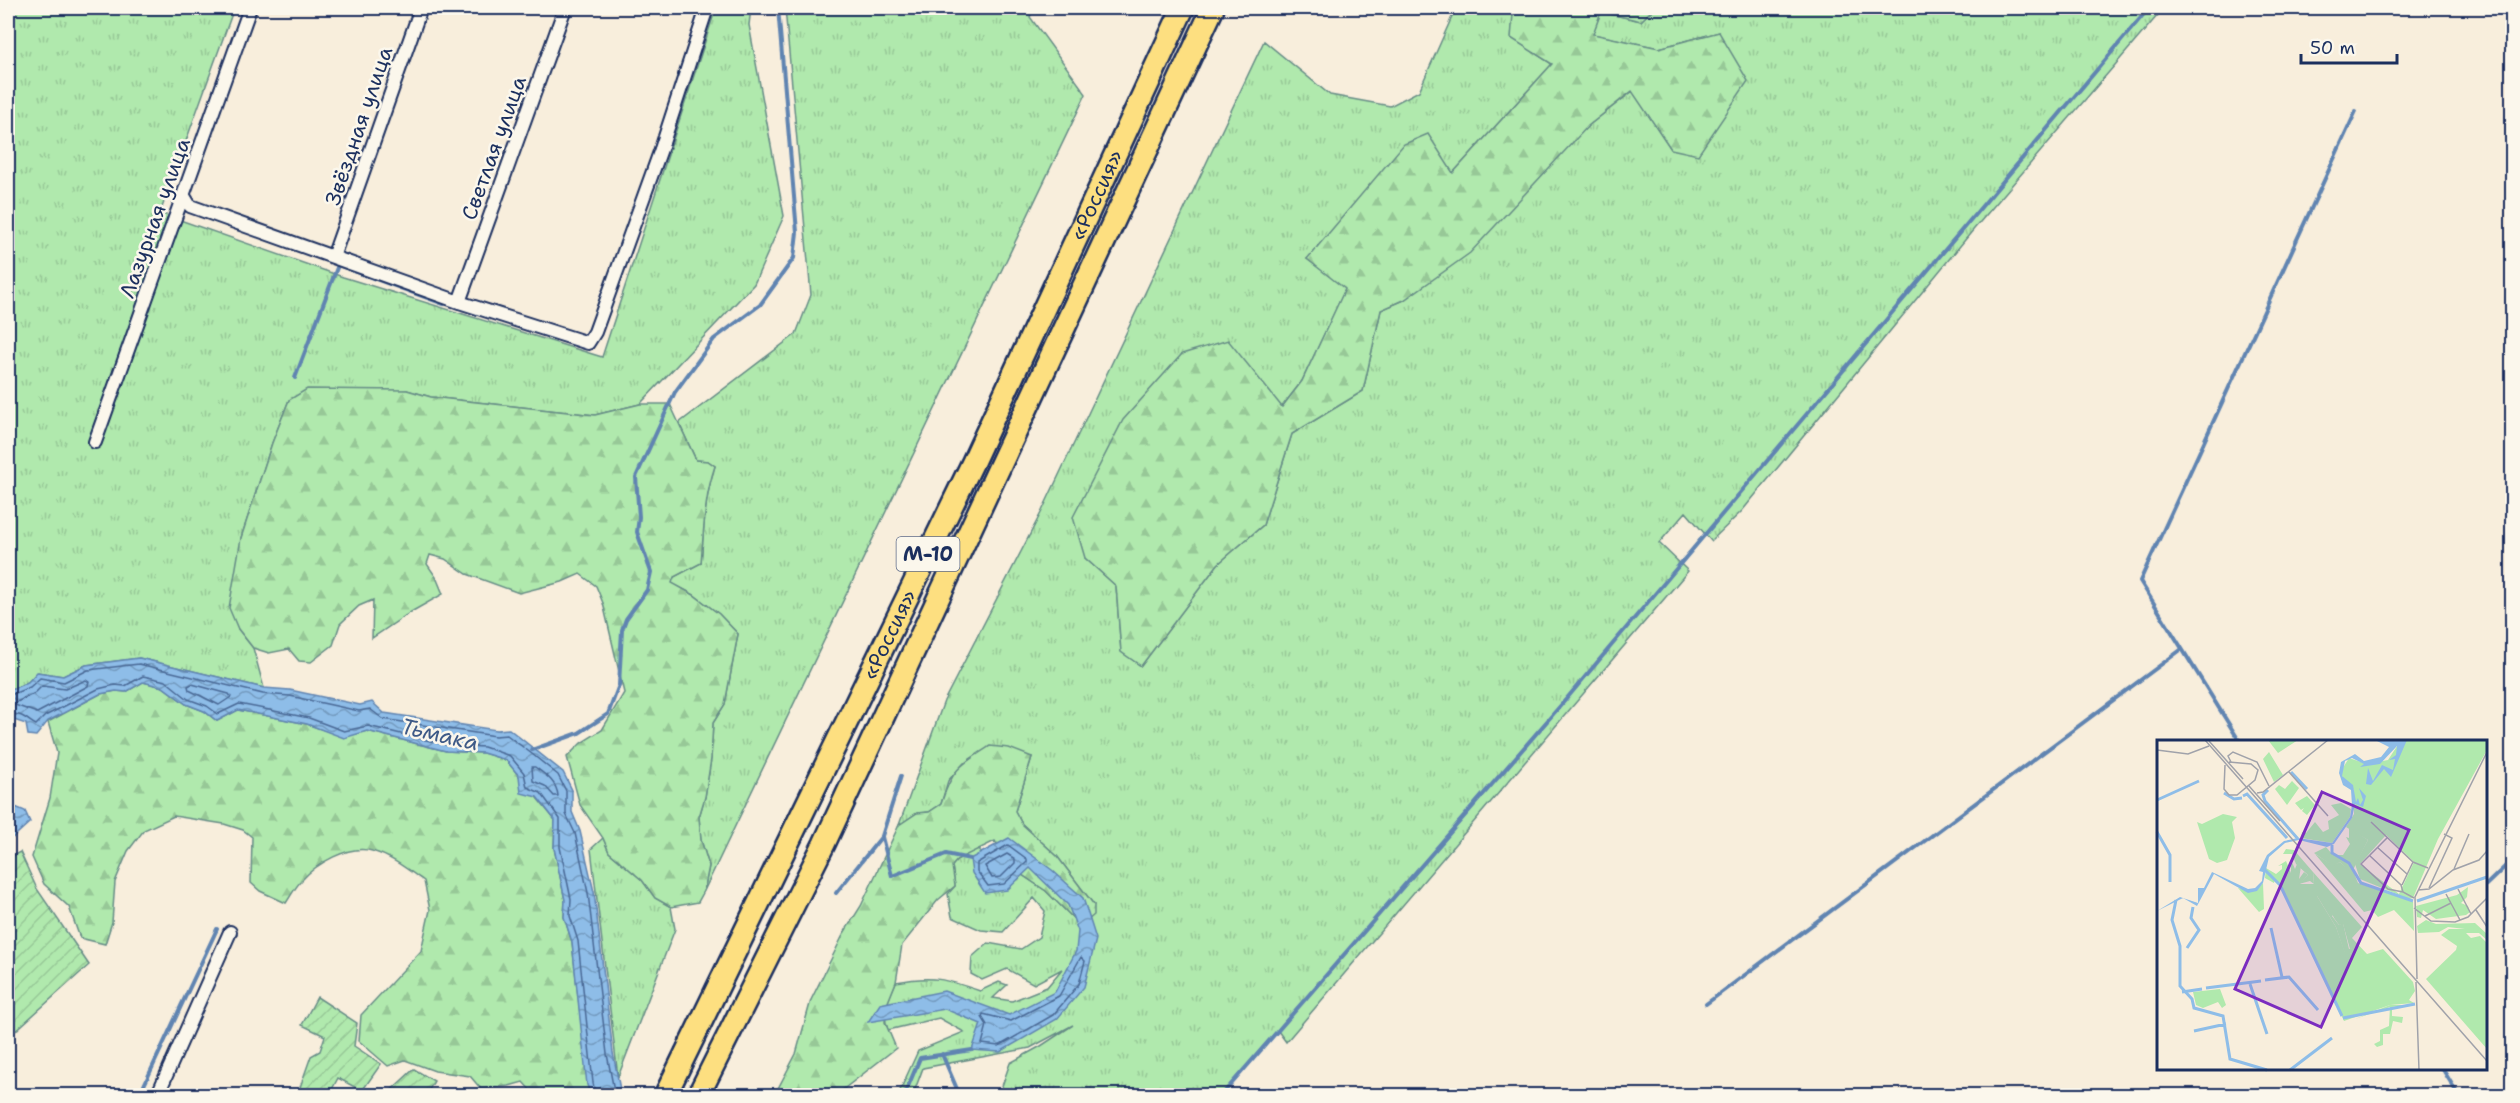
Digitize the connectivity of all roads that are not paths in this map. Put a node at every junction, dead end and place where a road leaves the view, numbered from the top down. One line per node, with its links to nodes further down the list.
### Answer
1 (250, 8): 7 (street, Лазурная улица)
2 (421, 8): 8 (street, Звёздная улица)
3 (565, 8): 9 (street, Светлая улица)
4 (707, 8): 9 (street)
5 (1183, 8): 13 (highway, «Россия» / М-10)
6 (1214, 8): 14 (highway, «Россия» / М-10)
7 (184, 196): 8 (street); 10 (street, Лазурная улица)
8 (333, 257): 9 (street)
9 (459, 302)
10 (95, 442)
11 (230, 932): 12 (street)
12 (157, 1095)
13 (665, 1095)
14 (698, 1095)

